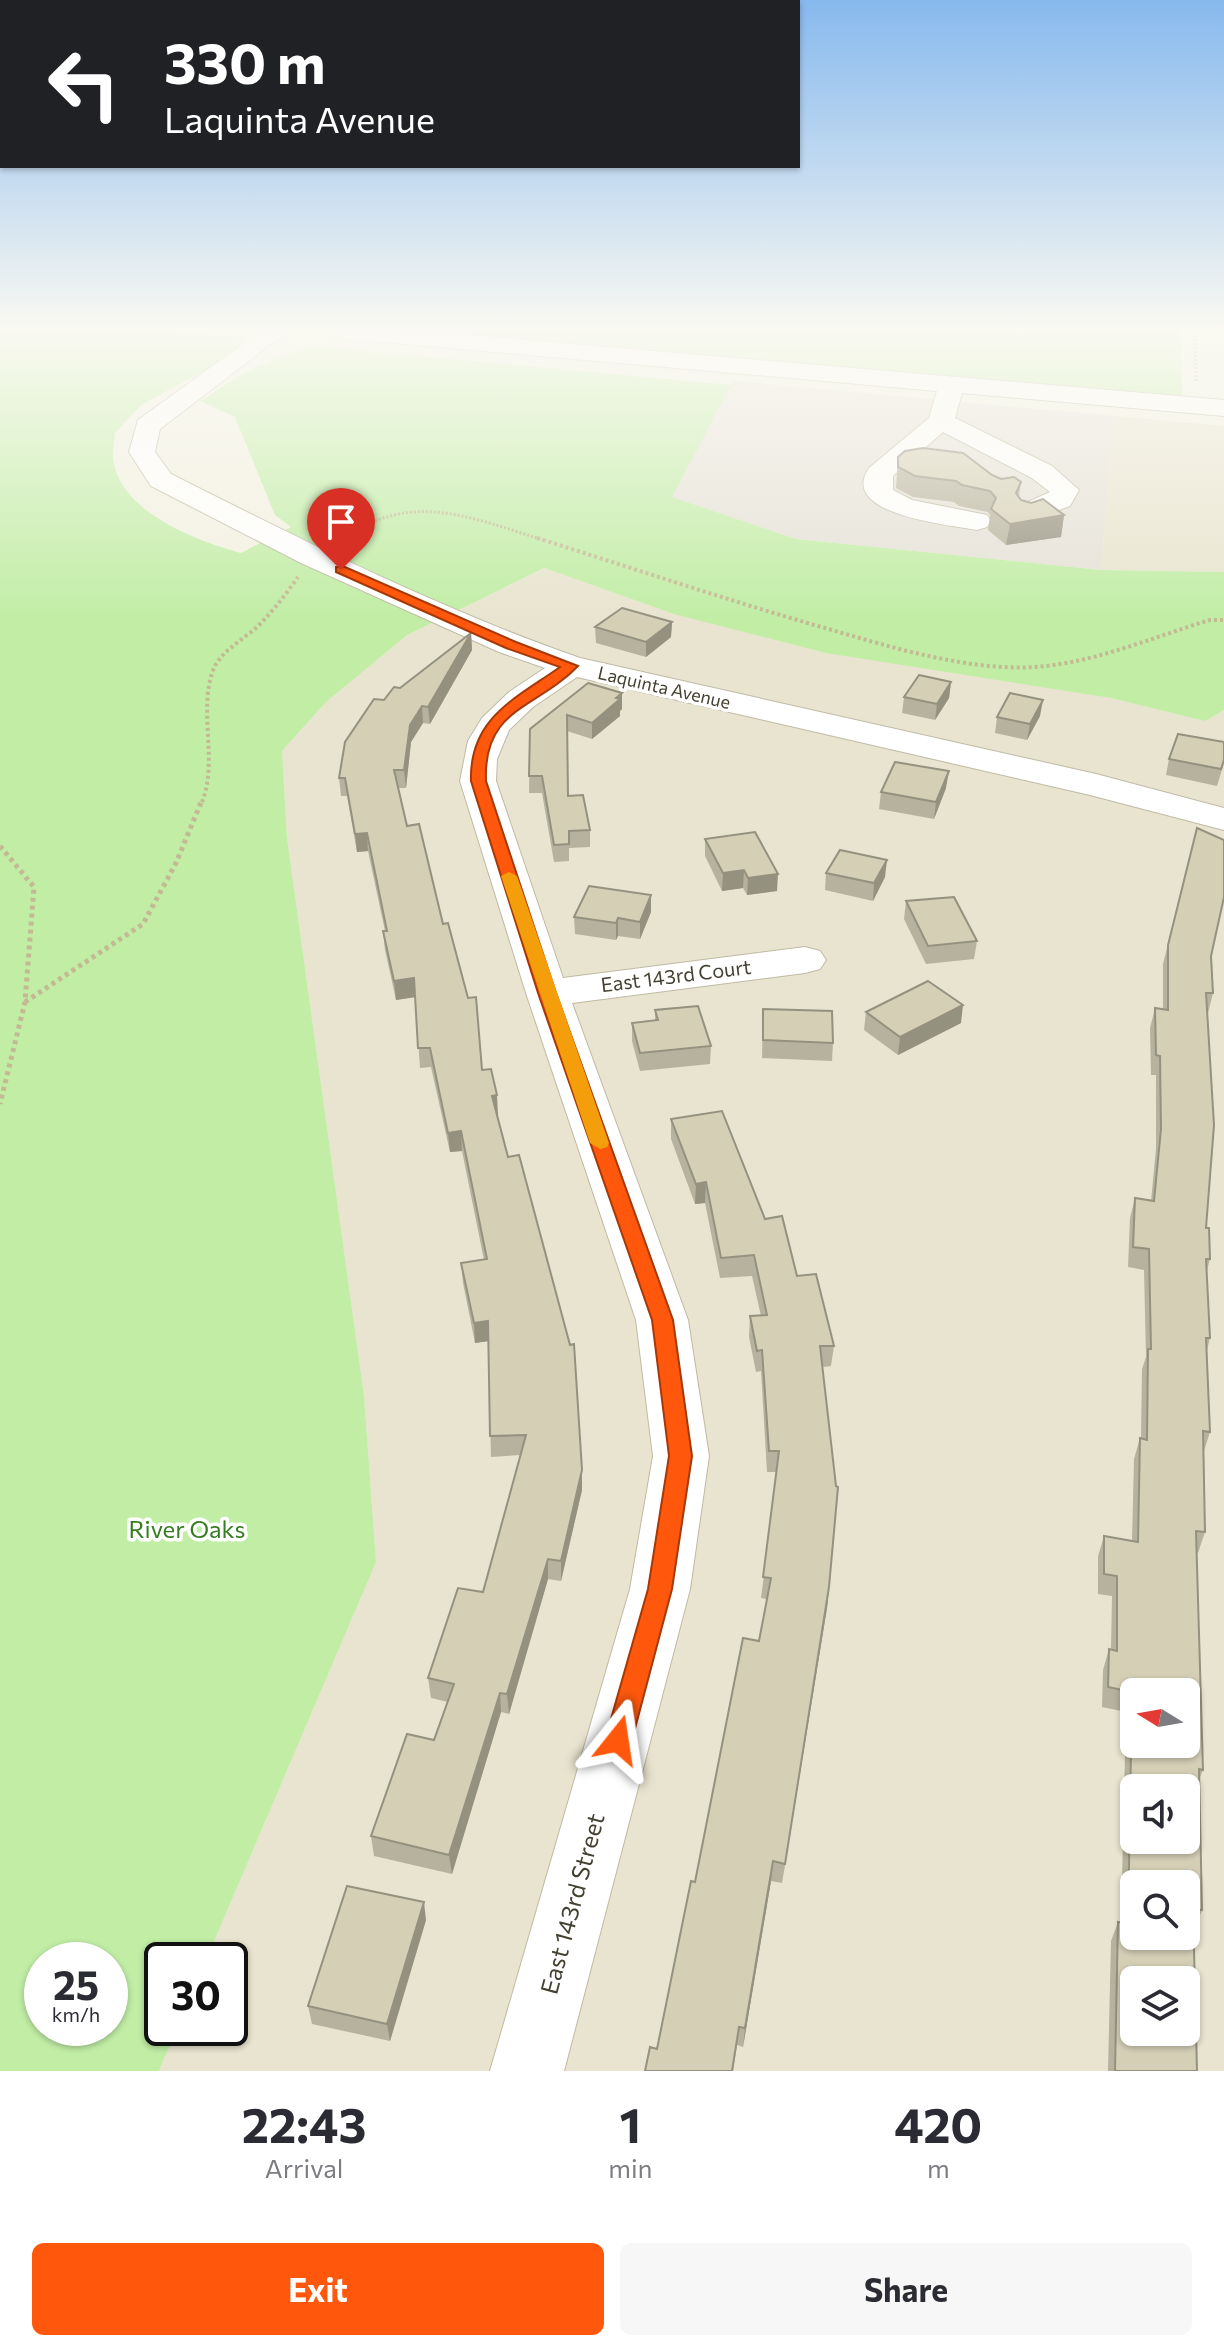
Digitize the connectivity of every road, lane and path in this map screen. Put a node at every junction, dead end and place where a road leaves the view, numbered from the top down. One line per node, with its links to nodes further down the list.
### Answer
1 (147, 428): 6 (street, Laquinta Avenue)
2 (933, 428): 5 (street)
3 (954, 428): 4 (street)
4 (1029, 512)
5 (977, 521)
6 (571, 666): 7 (street, Laquinta Avenue); 10 (street, East 143rd Street)
7 (1224, 819)
8 (0, 846): 11 (path)
9 (805, 960): 10 (street, East 143rd Court)
10 (547, 993): 12 (street, East 143rd Street)
11 (0, 1104)
12 (527, 2071)

